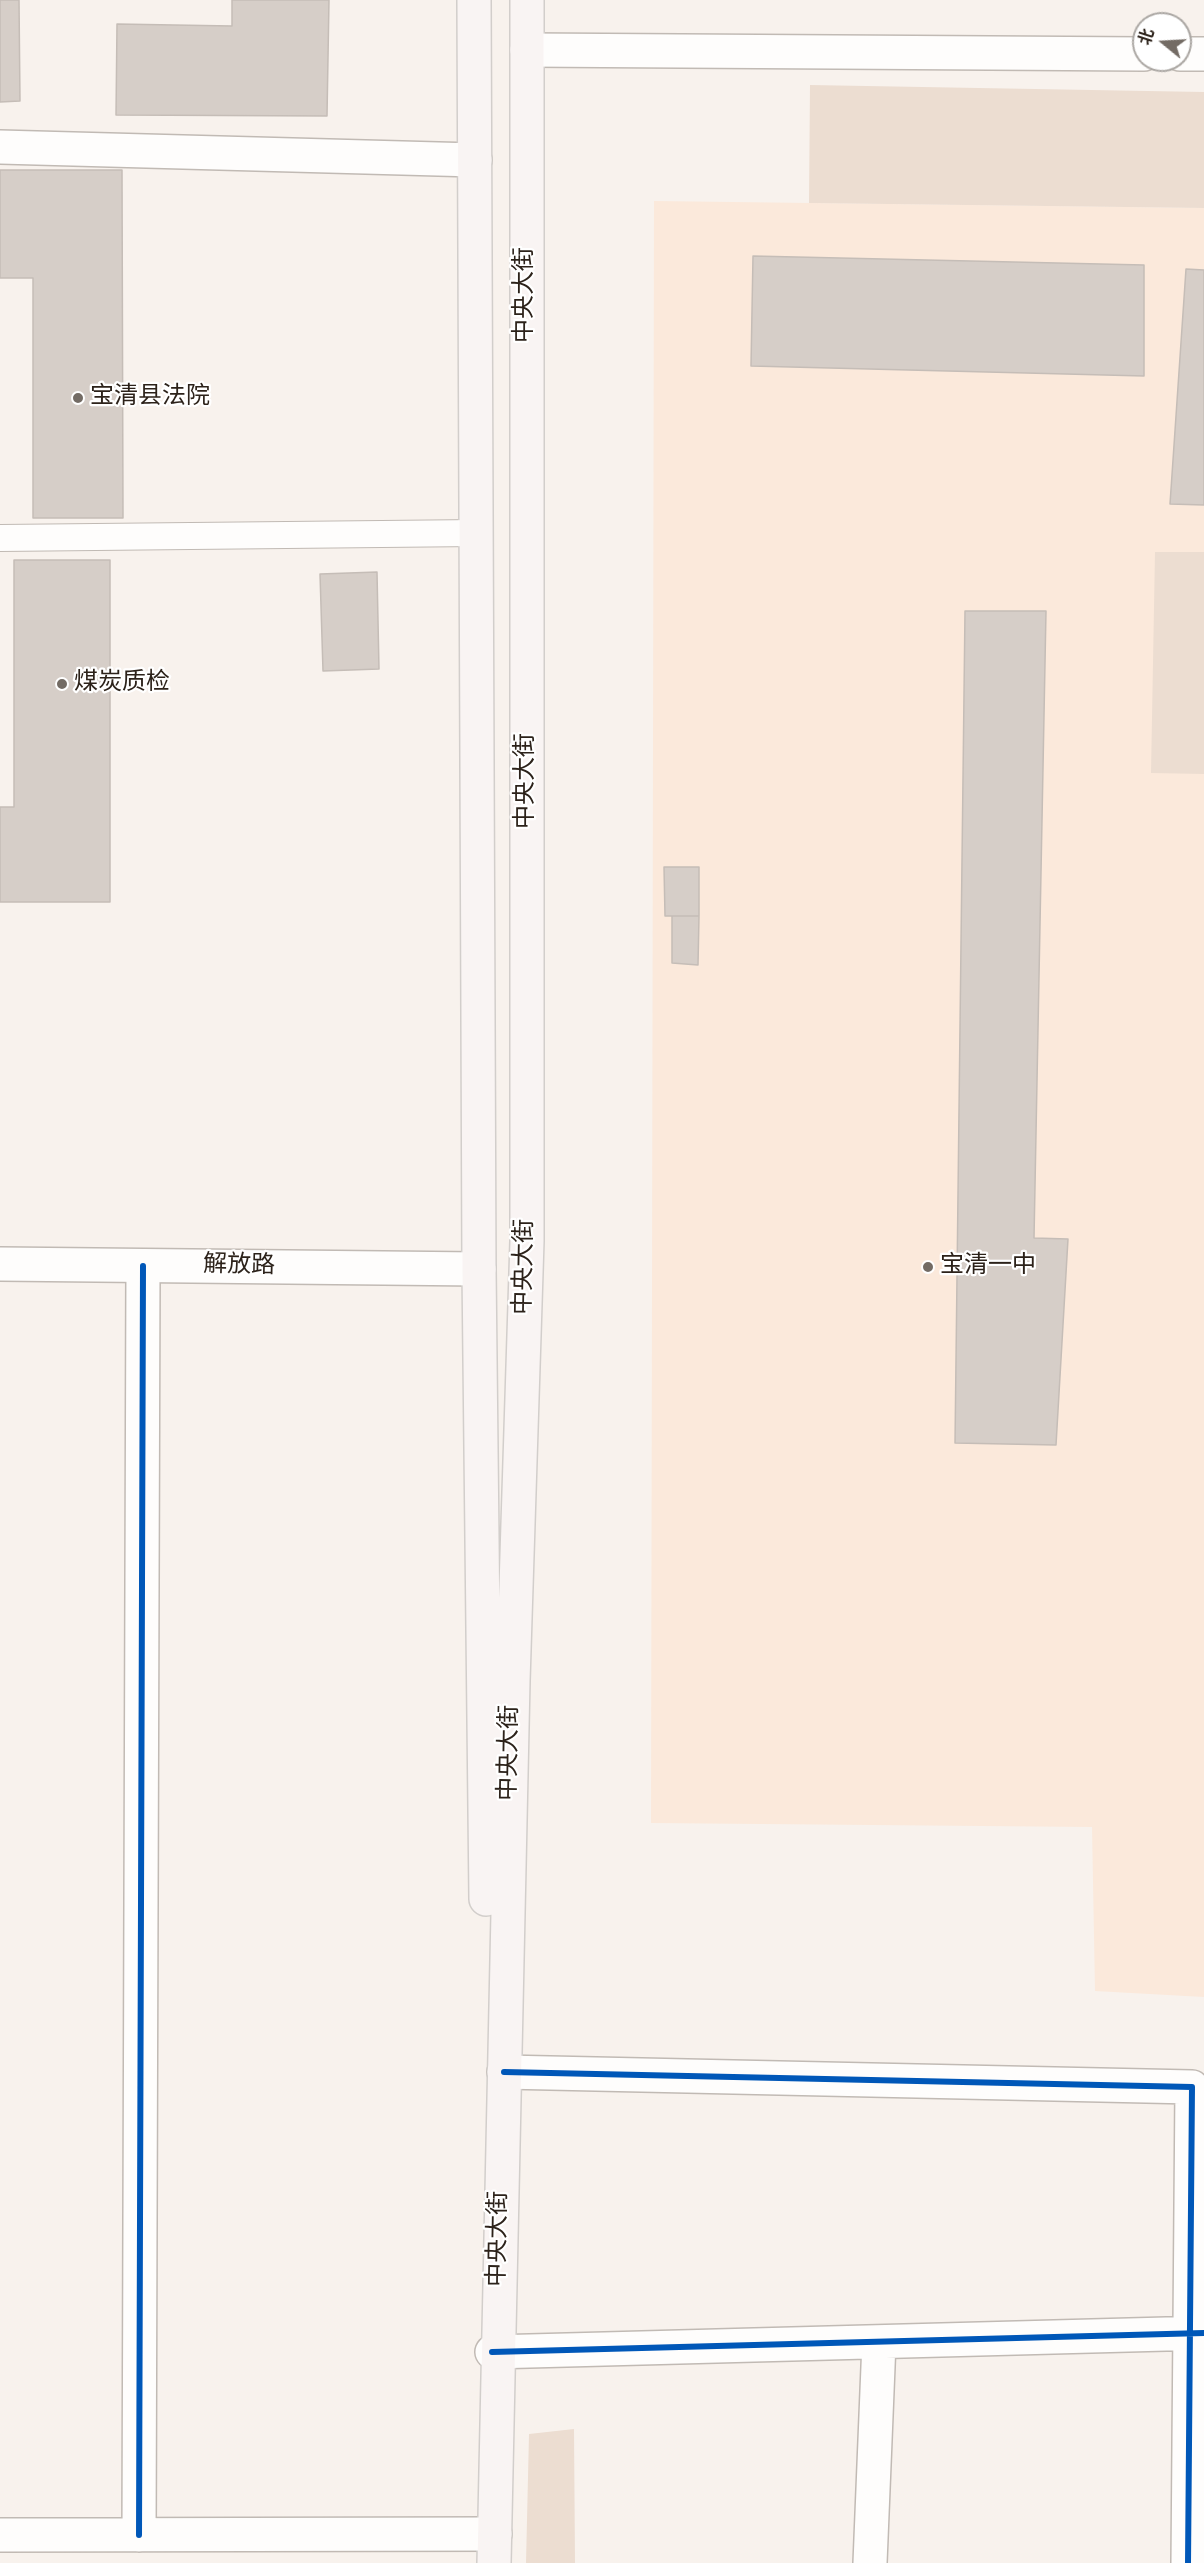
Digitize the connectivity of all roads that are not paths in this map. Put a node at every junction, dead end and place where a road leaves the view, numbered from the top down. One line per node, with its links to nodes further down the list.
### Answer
1 (474, 0): 6 (main road, 中央大街)
2 (527, 0): 3 (main road, 中央大街)
3 (527, 50): 4 (street); 12 (main road, 中央大街)
4 (1132, 54)
5 (0, 147): 6 (street)
6 (475, 160): 7 (main road, 中央大街)
7 (477, 533): 8 (lane); 11 (main road, 中央大街)
8 (0, 538)
9 (0, 1264): 10 (street, 解放路)
10 (143, 1266): 11 (street, 解放路); 17 (street)
11 (479, 1269): 15 (main road, 中央大街)
12 (504, 2072): 13 (street); 15 (main road, 中央大街)
13 (1197, 2333): 14 (street); 20 (street)
14 (879, 2342): 15 (street); 19 (street)
15 (495, 2352): 18 (main road, 中央大街)
16 (0, 2535): 17 (street)
17 (139, 2535): 18 (street)
18 (494, 2549)
19 (870, 2563)
20 (1188, 2563)

